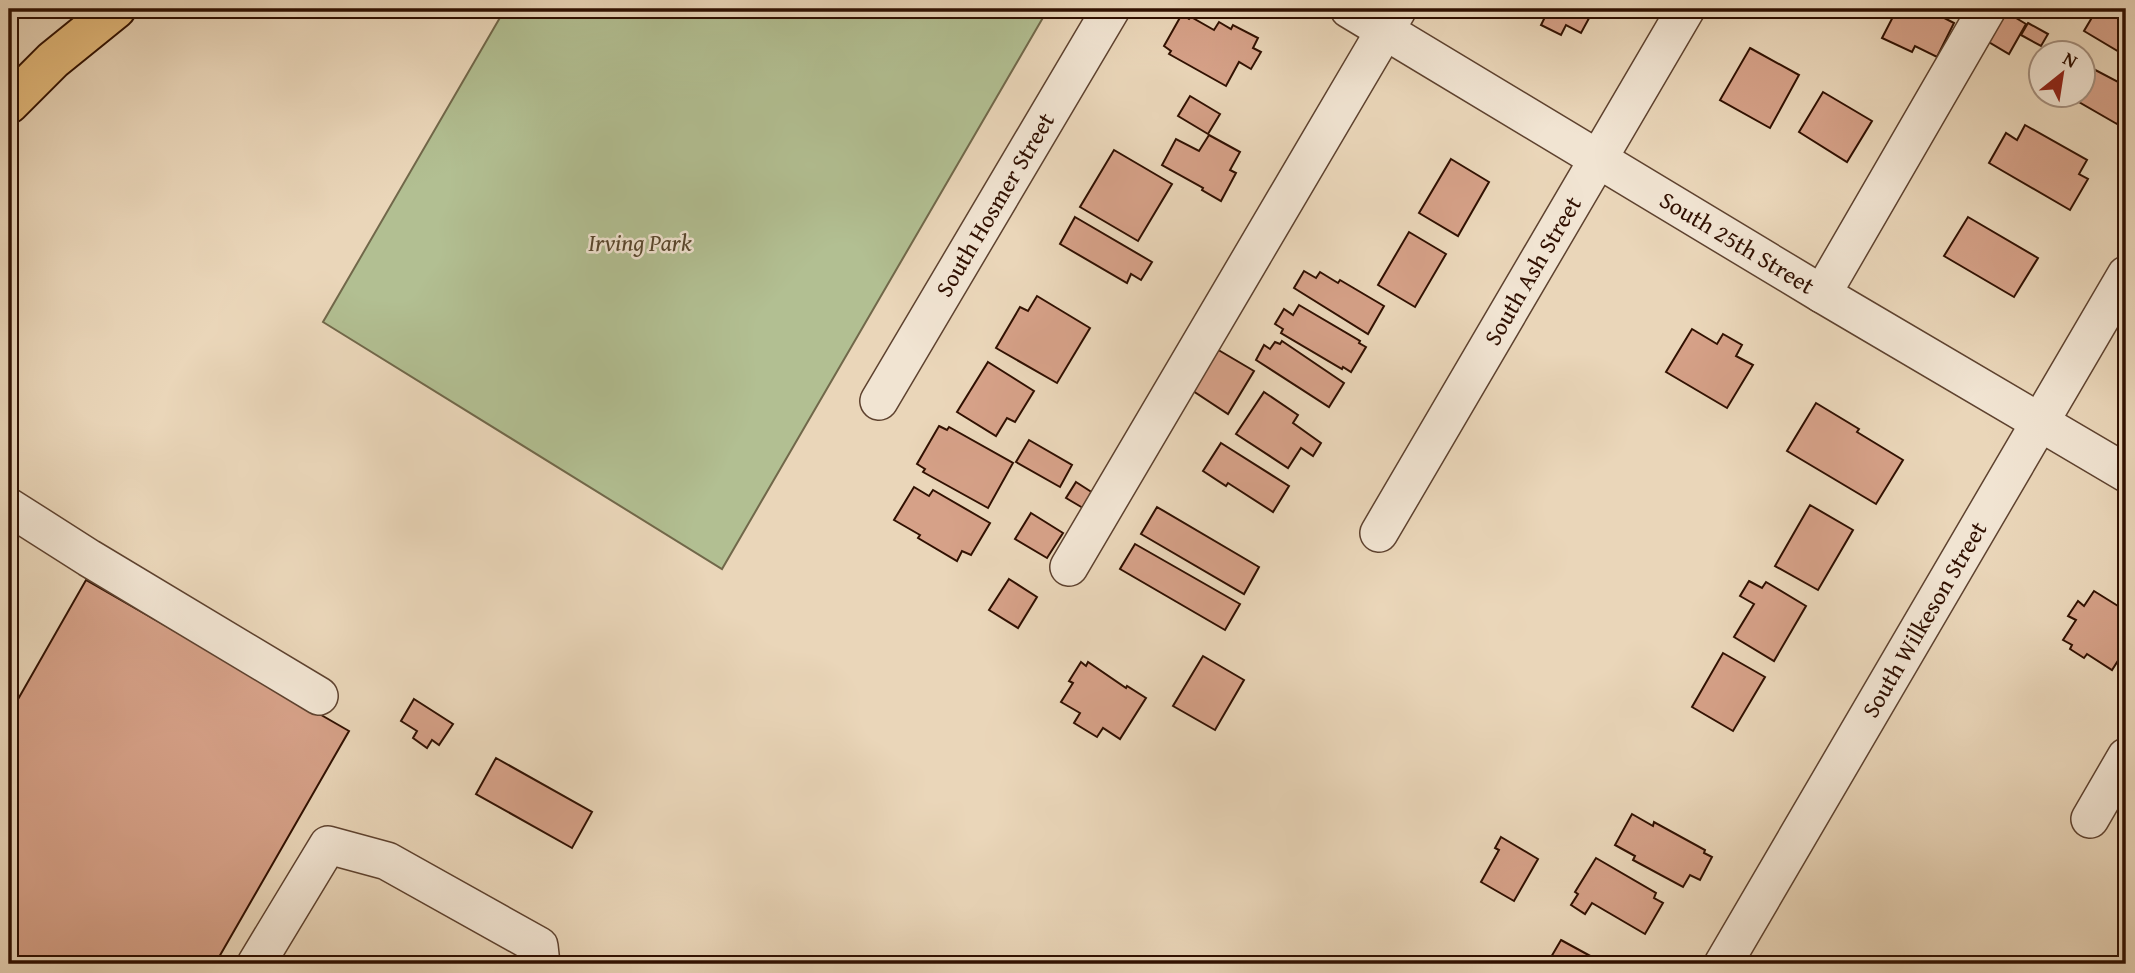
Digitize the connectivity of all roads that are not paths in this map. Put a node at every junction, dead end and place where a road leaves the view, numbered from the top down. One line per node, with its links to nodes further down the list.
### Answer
1 (116, 9): 7 (highway)
2 (1111, 9): 11 (street, South Hosmer Street)
3 (1349, 9): 6 (street, South 25th Street)
4 (1686, 9): 8 (street, South Ash Street)
5 (1987, 9): 10 (street)
6 (1391, 19): 8 (street, South 25th Street); 16 (street)
7 (9, 104)
8 (1598, 158): 10 (street, South 25th Street); 15 (street, South Ash Street)
9 (2126, 275): 12 (street, South Wilkeson Street)
10 (1822, 294): 12 (street, South 25th Street)
11 (879, 401)
12 (2041, 423): 13 (street, South 25th Street); 22 (street, South Wilkeson Street)
13 (2126, 473)
14 (9, 507): 17 (street)
15 (1379, 533)
16 (1069, 567)
17 (319, 696)
18 (2126, 757): 19 (street)
19 (2091, 820)
20 (270, 960): 21 (street)
21 (541, 964)
22 (1723, 964)

